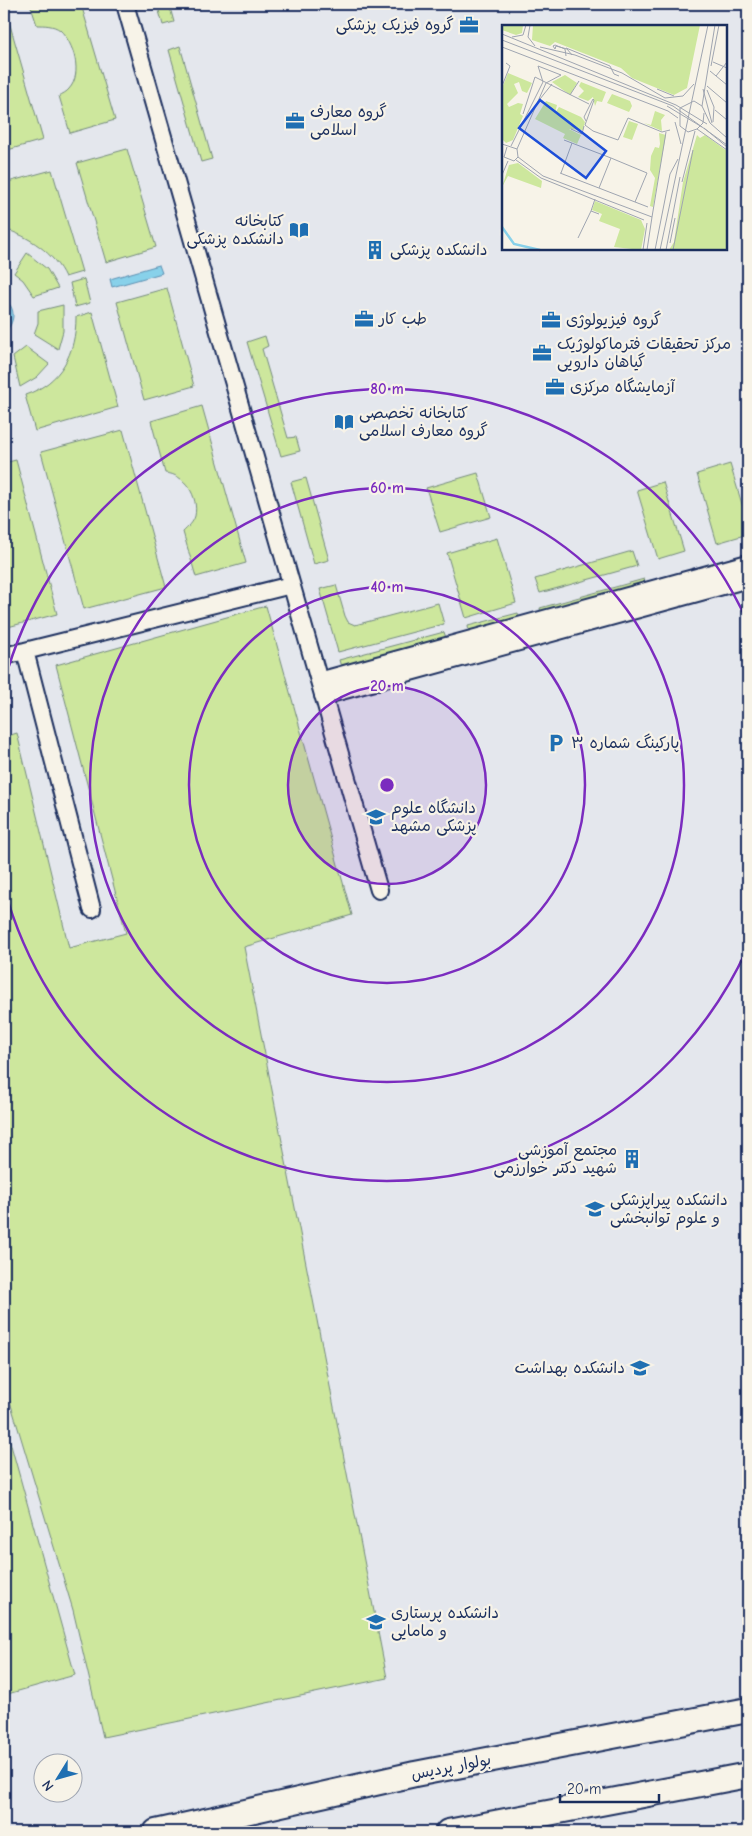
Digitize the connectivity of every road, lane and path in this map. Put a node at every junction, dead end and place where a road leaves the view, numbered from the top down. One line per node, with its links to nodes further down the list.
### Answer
1 (125, 4): 4 (lane)
2 (748, 563): 7 (lane)
3 (748, 579): 7 (lane)
4 (291, 585): 5 (lane); 7 (lane)
5 (25, 652): 6 (lane); 9 (lane)
6 (4, 656)
7 (321, 688): 8 (lane)
8 (379, 890)
9 (92, 909)
10 (748, 1710): 12 (street, بولوار پردیس)
11 (748, 1775): 13 (street)
12 (156, 1832)
13 (448, 1832)

